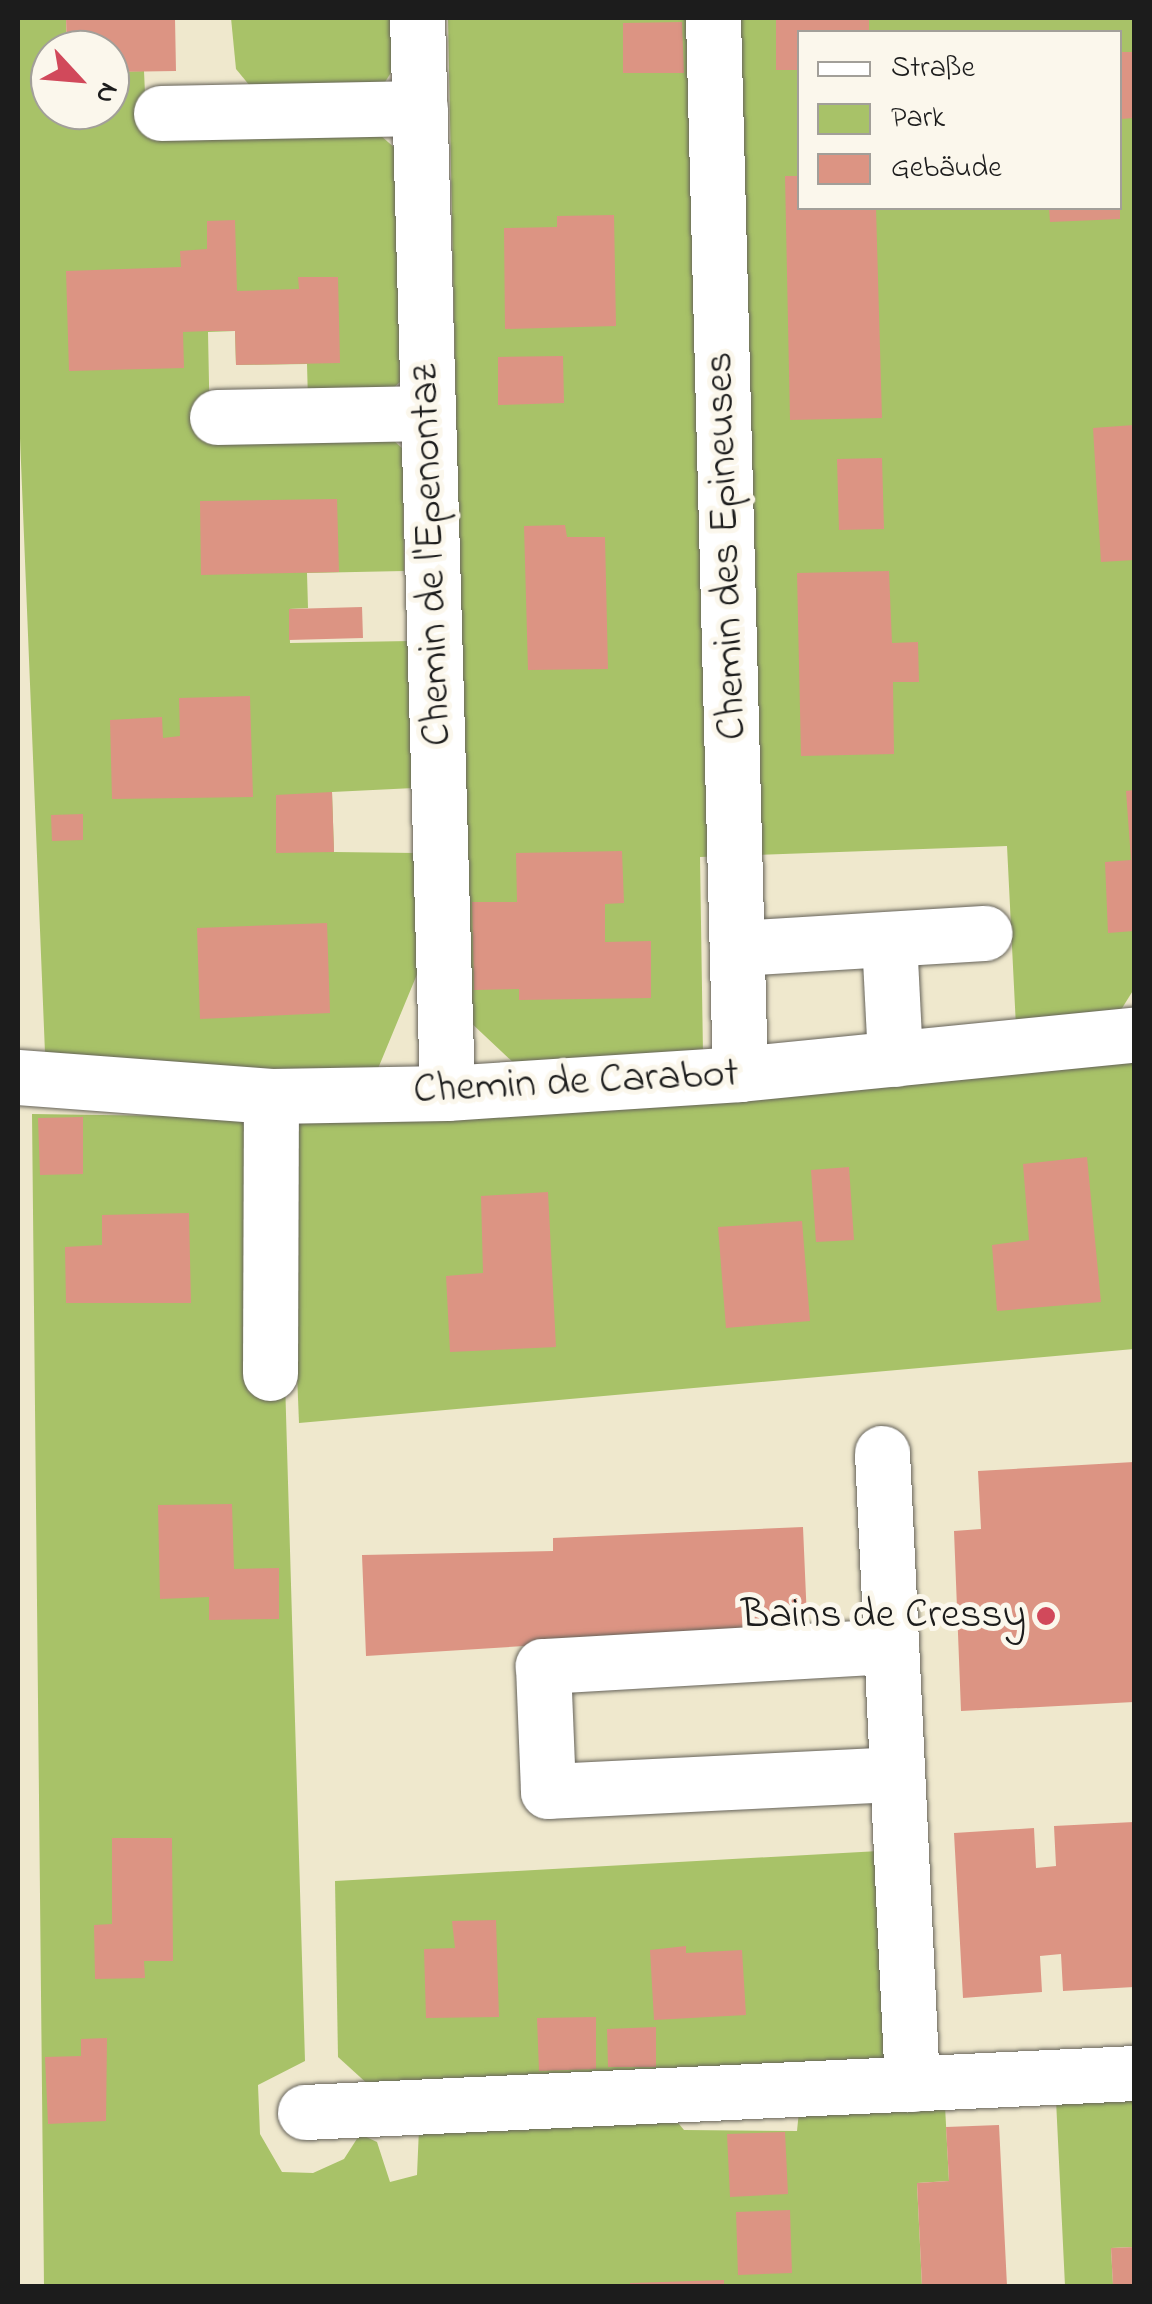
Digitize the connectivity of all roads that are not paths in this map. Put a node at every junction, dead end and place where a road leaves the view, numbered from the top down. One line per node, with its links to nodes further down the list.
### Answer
1 (417, 18): 3 (street, Chemin de l'Epenontaz)
2 (713, 18): 9 (street, Chemin des Epineuses)
3 (420, 108): 4 (street); 5 (street, Chemin de l'Epenontaz)
4 (161, 114)
5 (428, 413): 6 (street); 14 (street, Chemin de l'Epenontaz)
6 (217, 417)
7 (985, 934): 8 (street)
8 (889, 939): 9 (street); 11 (street)
9 (737, 948): 12 (street, Chemin des Epineuses)
10 (1134, 1035): 11 (street, Chemin de Carabot)
11 (894, 1059): 12 (street, Chemin de Carabot)
12 (740, 1074): 14 (street, Chemin de Carabot)
13 (18, 1077): 15 (street, Chemin de Carabot)
14 (447, 1093): 15 (street, Chemin de Carabot)
15 (271, 1096): 16 (street)
16 (270, 1373)
17 (882, 1453): 18 (street)
18 (892, 1646): 19 (street); 19 (street)
19 (897, 1774): 21 (street)
20 (1134, 2073): 21 (street)
21 (912, 2084): 22 (street)
22 (305, 2112)

